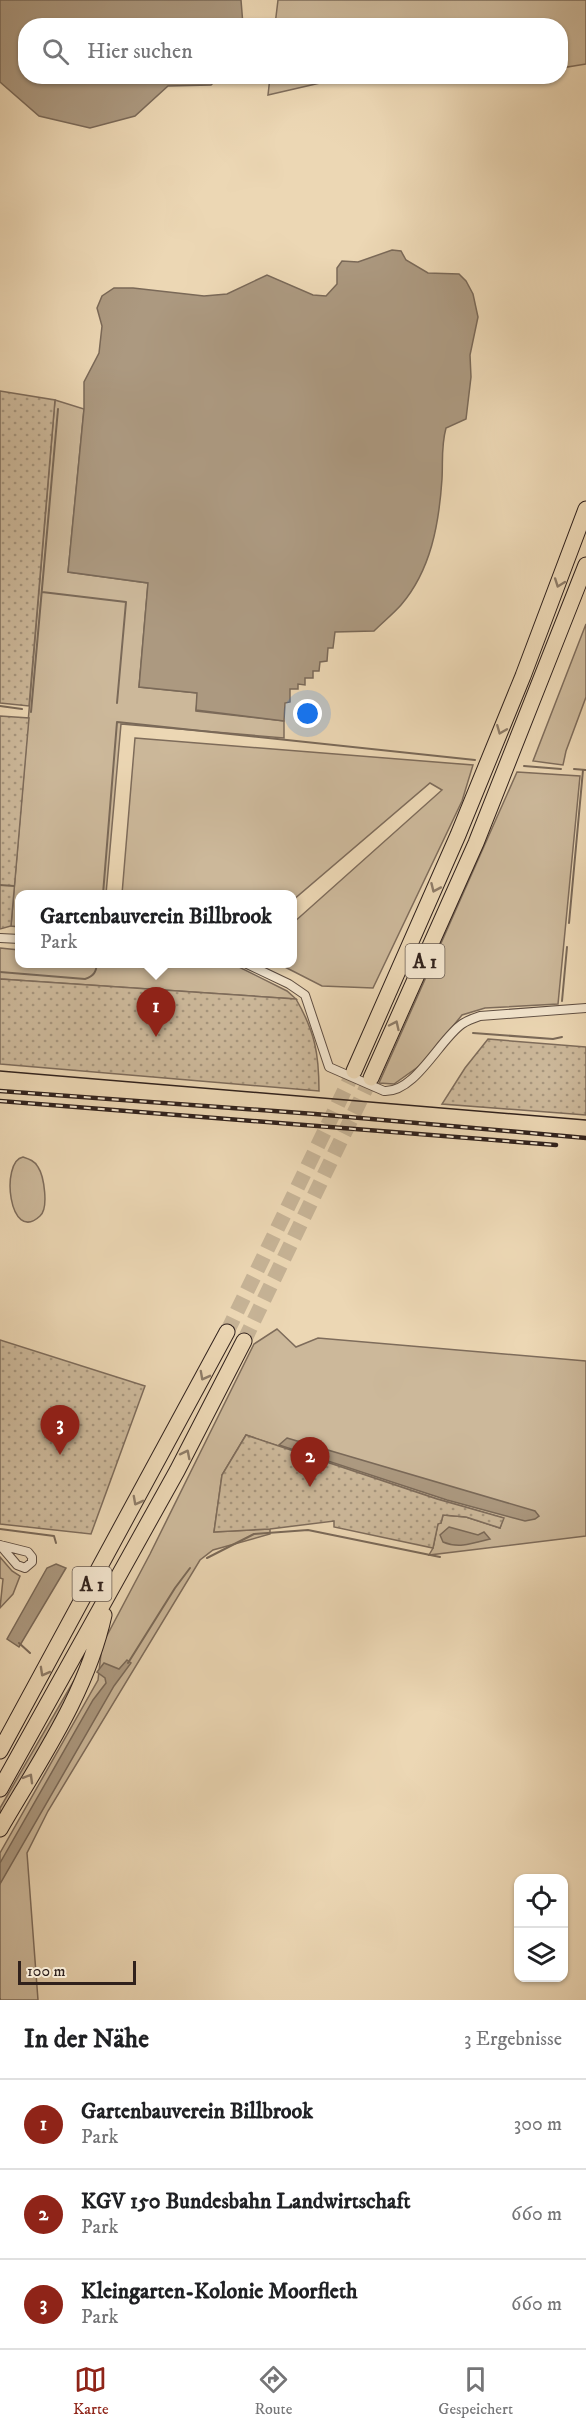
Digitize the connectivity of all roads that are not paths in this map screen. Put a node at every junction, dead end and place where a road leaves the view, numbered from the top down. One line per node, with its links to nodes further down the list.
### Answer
1 (586, 509): 7 (highway, A 1, one-way to 7)
2 (586, 565): 8 (highway, A 1, one-way to 2)
3 (0, 938): 4 (street)
4 (15, 939)
5 (257, 968): 6 (street)
6 (586, 1008)
7 (354, 1071)
8 (371, 1078)
9 (227, 1332): 12 (highway, A 1, one-way to 12)
10 (244, 1341): 11 (highway, A 1, one-way to 10)
11 (108, 1597): 15 (highway, A 1); 16 (highway, one-way to 11)
12 (19, 1718): 13 (highway); 14 (highway, A 1)
13 (0, 1738)
14 (0, 1751)
15 (0, 1789)
16 (0, 1829)

